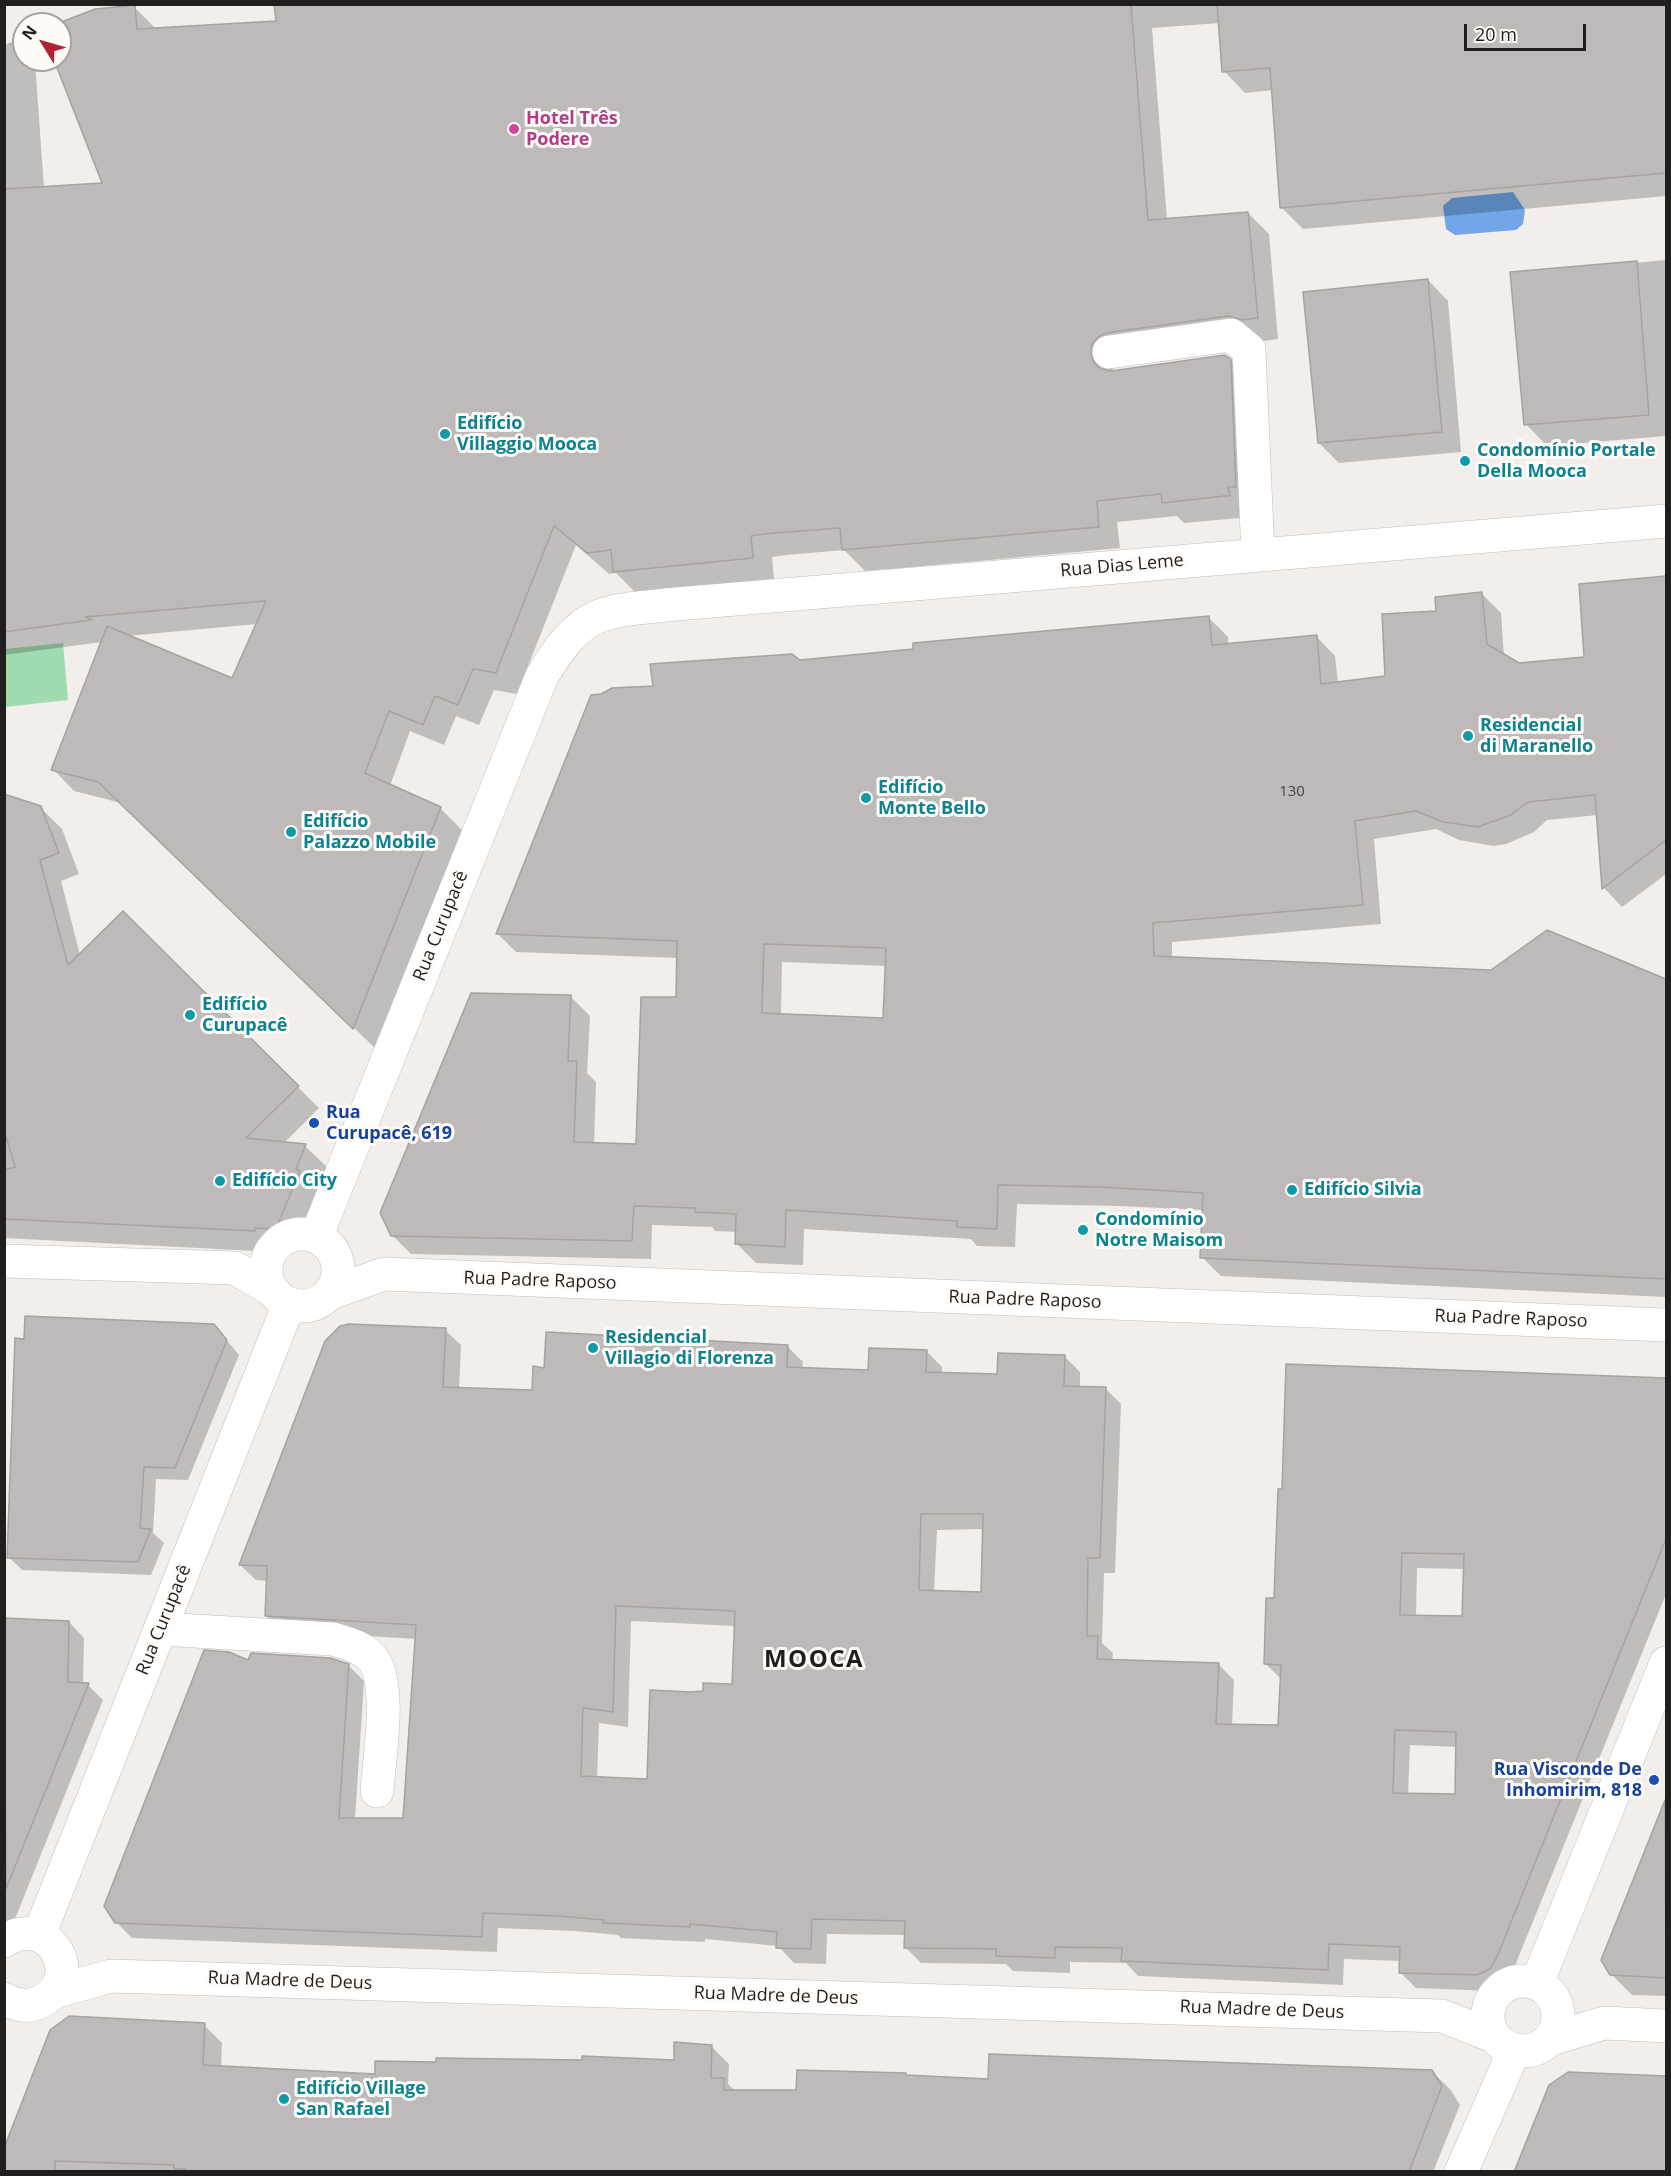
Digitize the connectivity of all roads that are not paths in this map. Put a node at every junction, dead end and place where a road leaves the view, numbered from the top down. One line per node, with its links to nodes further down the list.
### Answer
1 (1109, 352): 3 (street)
2 (1666, 520): 3 (street, Rua Dias Leme)
3 (1258, 555): 4 (street, Rua Dias Leme)
4 (581, 624): 5 (street, Rua Curupacê)
5 (325, 1244): 6 (street); 9 (street, Rua Padre Raposo); 10 (street)
6 (275, 1247): 8 (street); 11 (street)
7 (4, 1261): 8 (street)
8 (235, 1268): 11 (street)
9 (384, 1275): 10 (street, Rua Padre Raposo); 12 (street, Rua Padre Raposo)
10 (331, 1293): 11 (street)
11 (280, 1297): 13 (street, Rua Curupacê)
12 (1666, 1325)
13 (160, 1629): 15 (street); 17 (street, Rua Curupacê)
14 (1666, 1663): 19 (street)
15 (377, 1791)
16 (4, 1941): 17 (street)
17 (48, 1943): 18 (street, Rua Madre de Deus); 20 (street)
18 (111, 1976): 20 (street, Rua Madre de Deus); 23 (street, Rua Madre de Deus)
19 (1545, 1990): 21 (street); 24 (street); 26 (street)
20 (54, 1992): 22 (street, Rua Madre de Deus)
21 (1495, 1994): 23 (street, Rua Madre de Deus); 27 (street)
22 (7, 2008)
23 (1442, 2016): 27 (street, Rua Madre de Deus)
24 (1604, 2024): 25 (street); 26 (street)
25 (1666, 2026)
26 (1551, 2039): 27 (street)
27 (1503, 2044): 28 (street)
28 (1461, 2172)

